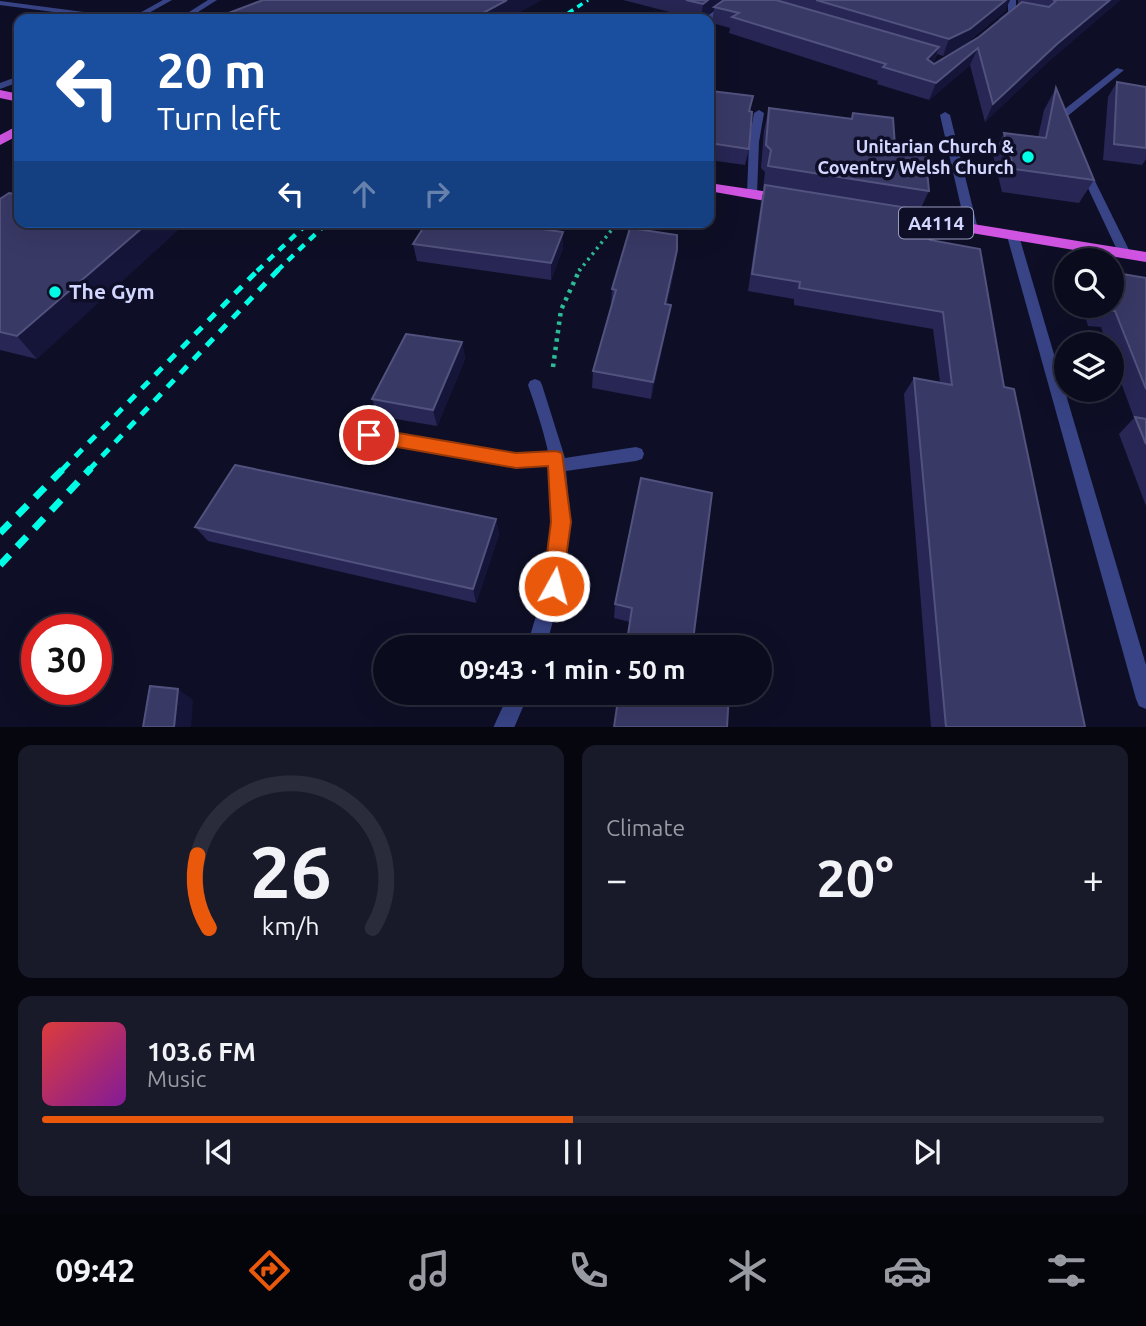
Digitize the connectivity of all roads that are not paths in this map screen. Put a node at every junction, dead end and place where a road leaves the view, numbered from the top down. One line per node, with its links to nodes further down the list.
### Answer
1 (168, 0): 9 (street)
2 (211, 0): 10 (street)
3 (1012, 0): 7 (street)
4 (733, 1): 6 (street); 11 (street)
5 (0, 3): 8 (street)
6 (744, 4)
7 (1012, 13): 12 (street); 13 (street)
8 (84, 14)
9 (142, 14)
10 (190, 14)
11 (714, 14)
12 (1022, 14)
13 (994, 27)
14 (1120, 69): 17 (street)
15 (758, 113): 20 (street)
16 (945, 115): 23 (street)
17 (1065, 130)
18 (1077, 155): 25 (street)
19 (714, 188): 20 (highway)
20 (752, 194): 21 (highway)
21 (805, 202)
22 (884, 215): 23 (highway, A4114)
23 (972, 229): 24 (highway, A4114)
24 (1013, 236): 25 (highway, A4114); 32 (street)
25 (1125, 254): 26 (highway, A4114)
26 (1146, 257)
27 (535, 385): 30 (street)
28 (369, 435): 30 (street)
29 (636, 454): 30 (street)
30 (557, 462): 31 (street)
31 (539, 635)
32 (1146, 699)
33 (513, 705): 34 (street)
34 (503, 727)

